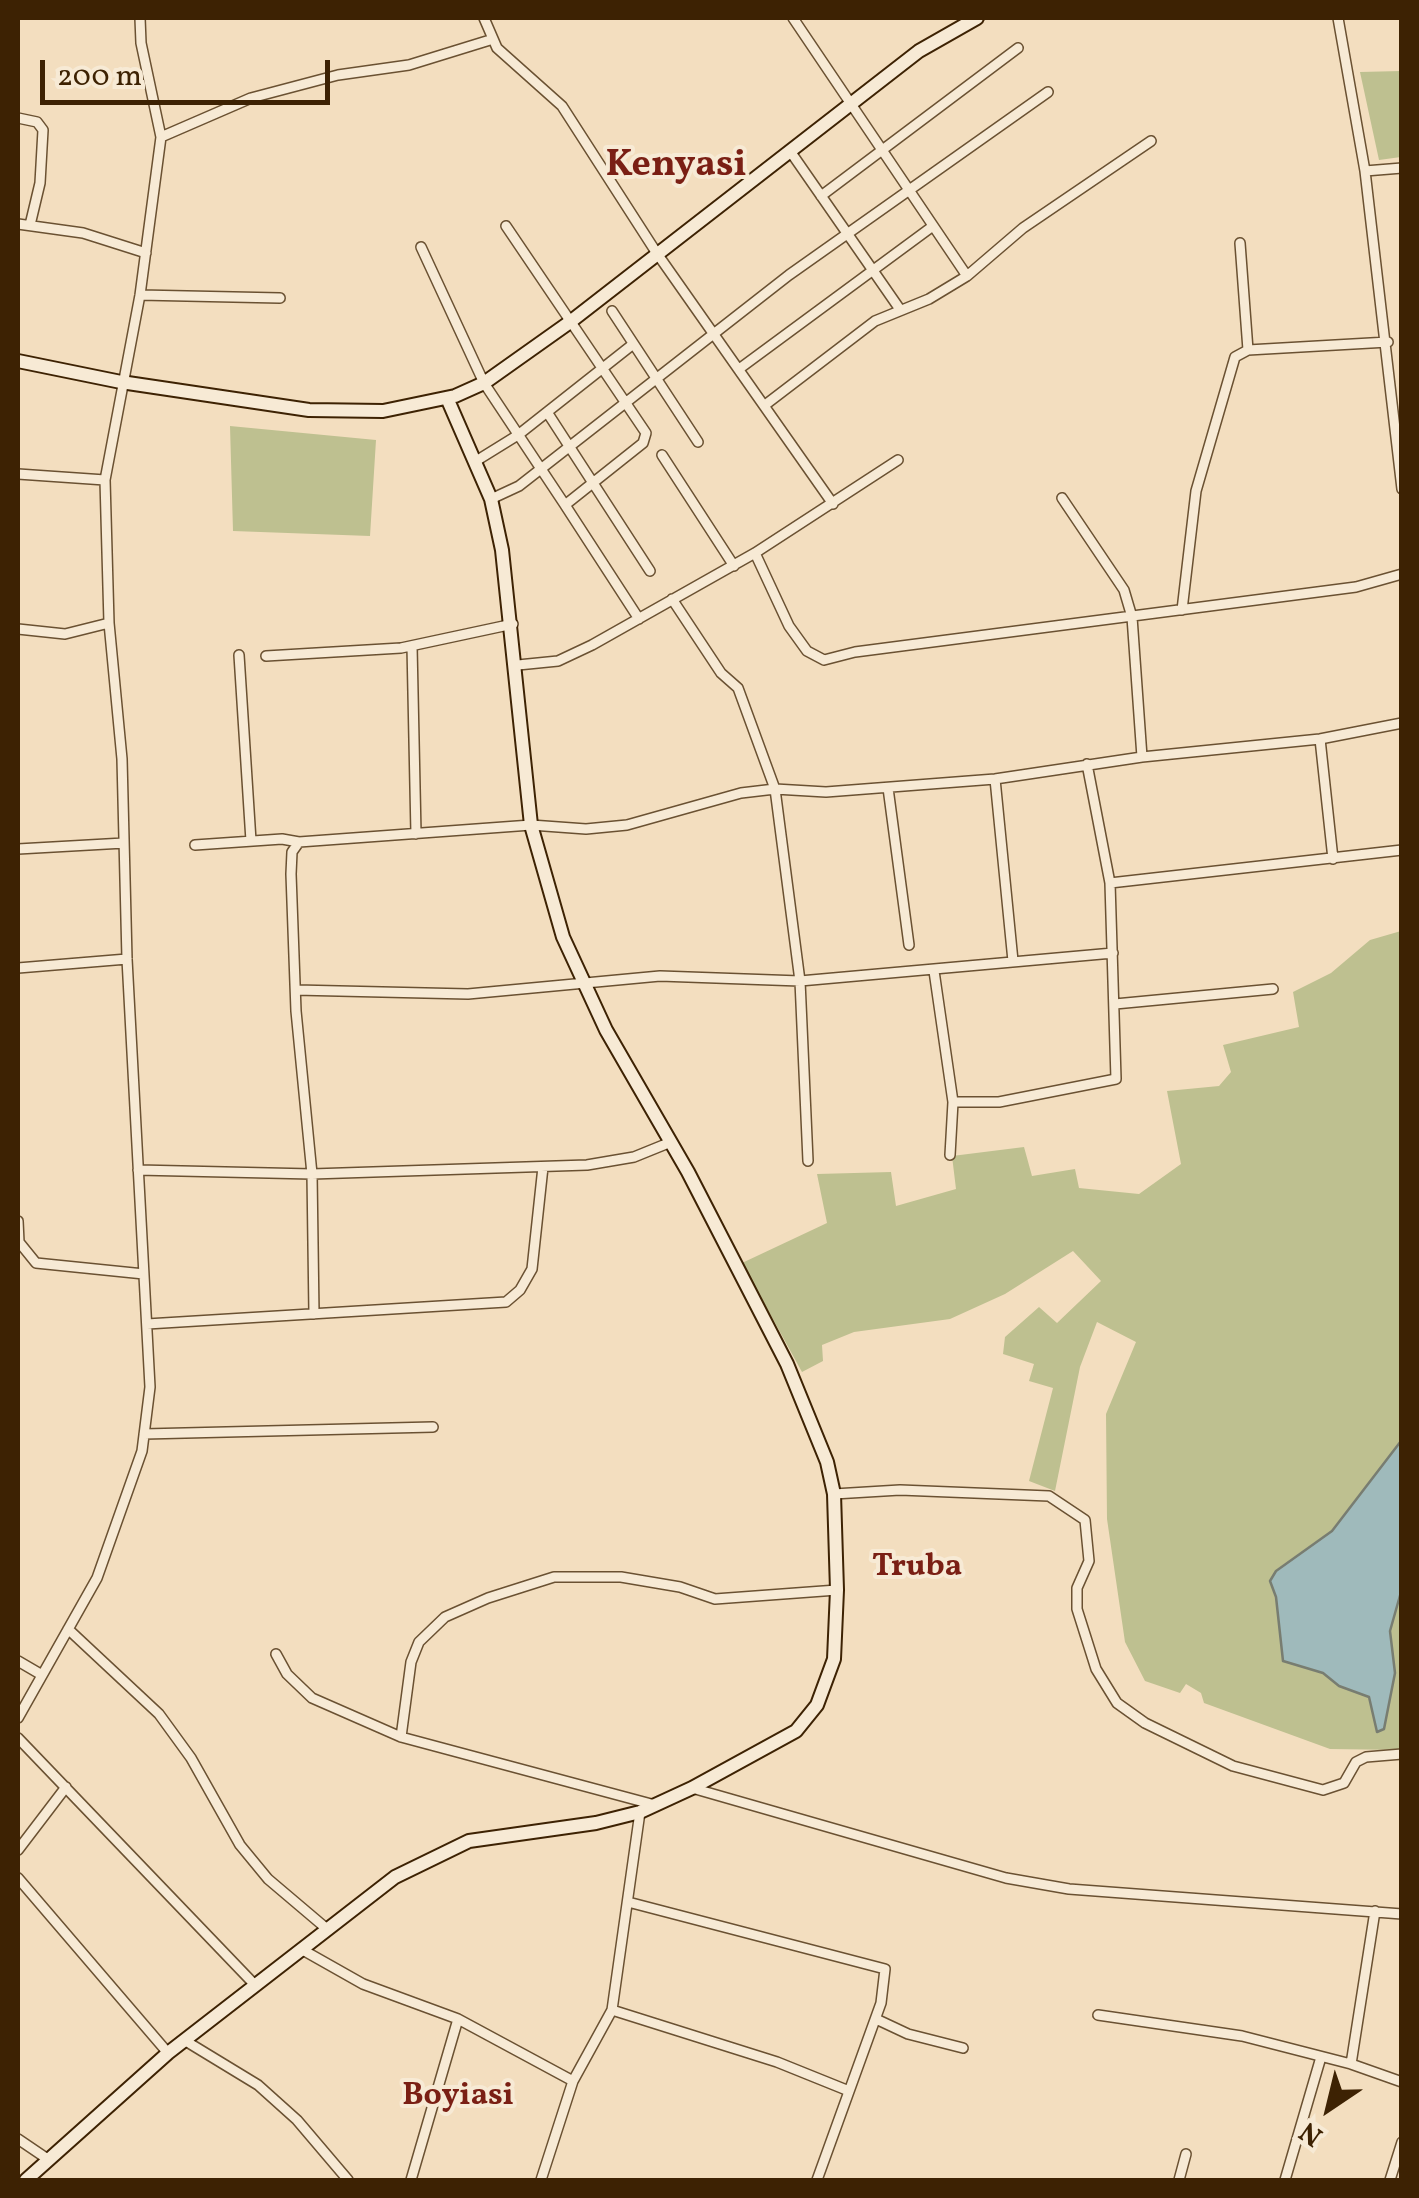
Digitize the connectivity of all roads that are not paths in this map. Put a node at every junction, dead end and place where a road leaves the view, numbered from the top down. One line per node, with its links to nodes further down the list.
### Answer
1 (140, 18): 11 (street)
2 (484, 18): 6 (street)
3 (793, 18): 9 (street)
4 (977, 18): 9 (street)
5 (1338, 18): 16 (street)
6 (490, 40): 11 (street); 26 (street)
7 (1018, 48): 14 (street)
8 (1048, 92): 17 (street)
9 (850, 104): 13 (street); 14 (street)
10 (18, 118): 20 (street)
11 (161, 137): 27 (street)
12 (1151, 141): 29 (street)
13 (790, 151): 18 (street); 26 (street)
14 (882, 152): 17 (street); 18 (street)
15 (1402, 168): 16 (street)
16 (1365, 171): 36 (street)
17 (908, 190): 22 (street); 23 (street)
18 (821, 196): 23 (street)
19 (18, 224): 20 (street)
20 (30, 225): 27 (street)
21 (506, 226): 34 (street)
22 (933, 226): 28 (street); 29 (street)
23 (847, 233): 28 (street); 35 (street)
24 (1240, 242): 38 (street)
25 (421, 247): 45 (street)
26 (656, 252): 34 (street); 35 (street)
27 (146, 253): 30 (street)
28 (872, 270): 32 (street); 41 (street)
29 (967, 276): 32 (street)
30 (140, 295): 31 (street); 44 (street)
31 (280, 298)
32 (899, 308): 48 (street)
33 (612, 312): 37 (street)
34 (570, 322): 40 (street); 45 (street)
35 (716, 336): 41 (street); 43 (street)
36 (1388, 342): 38 (street); 42 (street)
37 (632, 345): 40 (street); 43 (street)
38 (1248, 350): 71 (street)
39 (18, 361): 44 (street)
40 (604, 369): 47 (street); 49 (street)
41 (739, 369): 48 (street)
42 (1396, 376): 50 (street)
43 (655, 380): 47 (street); 52 (street)
44 (121, 382): 46 (street); 59 (street)
45 (484, 383): 46 (street); 51 (street)
46 (447, 398): 55 (street)
47 (626, 402): 53 (street); 60 (street)
48 (765, 405): 64 (street)
49 (547, 412): 51 (street); 53 (street)
50 (1398, 415): 61 (street)
51 (518, 435): 55 (street); 57 (street)
52 (698, 442)
53 (570, 447): 57 (street); 60 (street)
54 (662, 455): 67 (street)
55 (476, 460): 63 (street)
56 (898, 460): 64 (street)
57 (541, 470): 63 (street); 65 (street)
58 (18, 474): 59 (street)
59 (105, 480): 74 (street)
60 (594, 482): 65 (street); 68 (street)
61 (1402, 489)
62 (1062, 498): 72 (street)
63 (490, 499): 75 (street)
64 (833, 504): 66 (street)
65 (565, 505): 73 (street)
66 (755, 553): 67 (street); 72 (street)
67 (734, 566): 70 (street)
68 (650, 571)
69 (1402, 574): 71 (street)
70 (672, 599): 73 (street); 87 (street)
71 (1182, 610): 72 (street)
72 (1132, 617): 83 (street)
73 (639, 619): 80 (street)
74 (109, 622): 76 (street); 92 (street)
75 (513, 624): 77 (street); 80 (street)
76 (18, 629)
77 (412, 646): 79 (street); 89 (street)
78 (238, 656): 90 (street)
79 (266, 656)
80 (518, 665): 88 (street)
81 (1402, 723): 82 (street)
82 (1320, 739): 83 (street); 96 (street)
83 (1142, 756): 84 (street)
84 (1087, 764): 85 (street); 97 (street)
85 (995, 778): 86 (street); 101 (street)
86 (888, 788): 87 (street); 98 (street)
87 (775, 789): 88 (street); 104 (street)
88 (531, 825): 89 (street); 105 (street)
89 (416, 834): 91 (street)
90 (251, 841): 91 (street); 93 (street)
91 (299, 842): 107 (street)
92 (124, 843): 94 (street); 100 (street)
93 (195, 845)
94 (18, 850)
95 (1402, 850): 96 (street)
96 (1333, 859): 97 (street)
97 (1110, 883): 99 (street)
98 (909, 946)
99 (1113, 953): 101 (street); 108 (street)
100 (127, 959): 102 (street); 114 (street)
101 (1012, 960): 103 (street)
102 (18, 969)
103 (934, 971): 104 (street); 109 (street)
104 (800, 981): 105 (street); 112 (street)
105 (583, 984): 107 (street); 110 (street)
106 (1272, 988): 108 (street)
107 (296, 990): 115 (street)
108 (1115, 1004): 109 (street)
109 (953, 1102): 111 (street)
110 (671, 1142): 113 (street); 122 (street)
111 (950, 1154)
112 (808, 1160)
113 (542, 1167): 115 (street); 118 (street)
114 (138, 1170): 115 (street); 117 (street)
115 (312, 1174): 118 (street)
116 (18, 1221): 117 (street)
117 (144, 1274): 119 (street)
118 (314, 1314): 119 (street)
119 (146, 1324): 121 (street)
120 (433, 1427): 121 (street)
121 (144, 1434): 124 (street)
122 (834, 1494): 123 (street); 131 (street)
123 (838, 1590): 129 (street); 133 (street)
124 (68, 1629): 127 (street); 141 (street)
125 (276, 1654): 129 (street)
126 (18, 1661): 127 (street)
127 (42, 1675): 128 (street)
128 (18, 1718)
129 (401, 1737): 134 (street)
130 (18, 1738): 132 (street)
131 (1402, 1754)
132 (66, 1787): 136 (street); 143 (street)
133 (692, 1788): 134 (street); 139 (street)
134 (655, 1804): 135 (street)
135 (640, 1812): 138 (street); 141 (street)
136 (18, 1850)
137 (18, 1878): 150 (street)
138 (628, 1902): 144 (street); 147 (street)
139 (1375, 1911): 140 (street); 152 (street)
140 (1402, 1914)
141 (327, 1928): 142 (street)
142 (301, 1949): 143 (street); 146 (street)
143 (254, 1985): 148 (street)
144 (612, 2010): 153 (street); 155 (street)
145 (1098, 2015): 151 (street)
146 (458, 2018): 153 (street); 162 (street)
147 (876, 2019): 149 (street); 155 (street)
148 (184, 2040): 150 (street); 161 (street)
149 (964, 2048)
150 (168, 2053): 159 (street)
151 (1321, 2056): 152 (street); 166 (street)
152 (1350, 2064): 154 (street)
153 (573, 2081): 163 (street)
154 (1402, 2082)
155 (849, 2091): 164 (street)
156 (18, 2139): 159 (street)
157 (1402, 2142): 167 (street)
158 (1186, 2154): 165 (street)
159 (49, 2160): 160 (street)
160 (33, 2179)
161 (348, 2180)
162 (411, 2180)
163 (541, 2180)
164 (817, 2180)
165 (1179, 2180)
166 (1285, 2180)
167 (1390, 2180)

